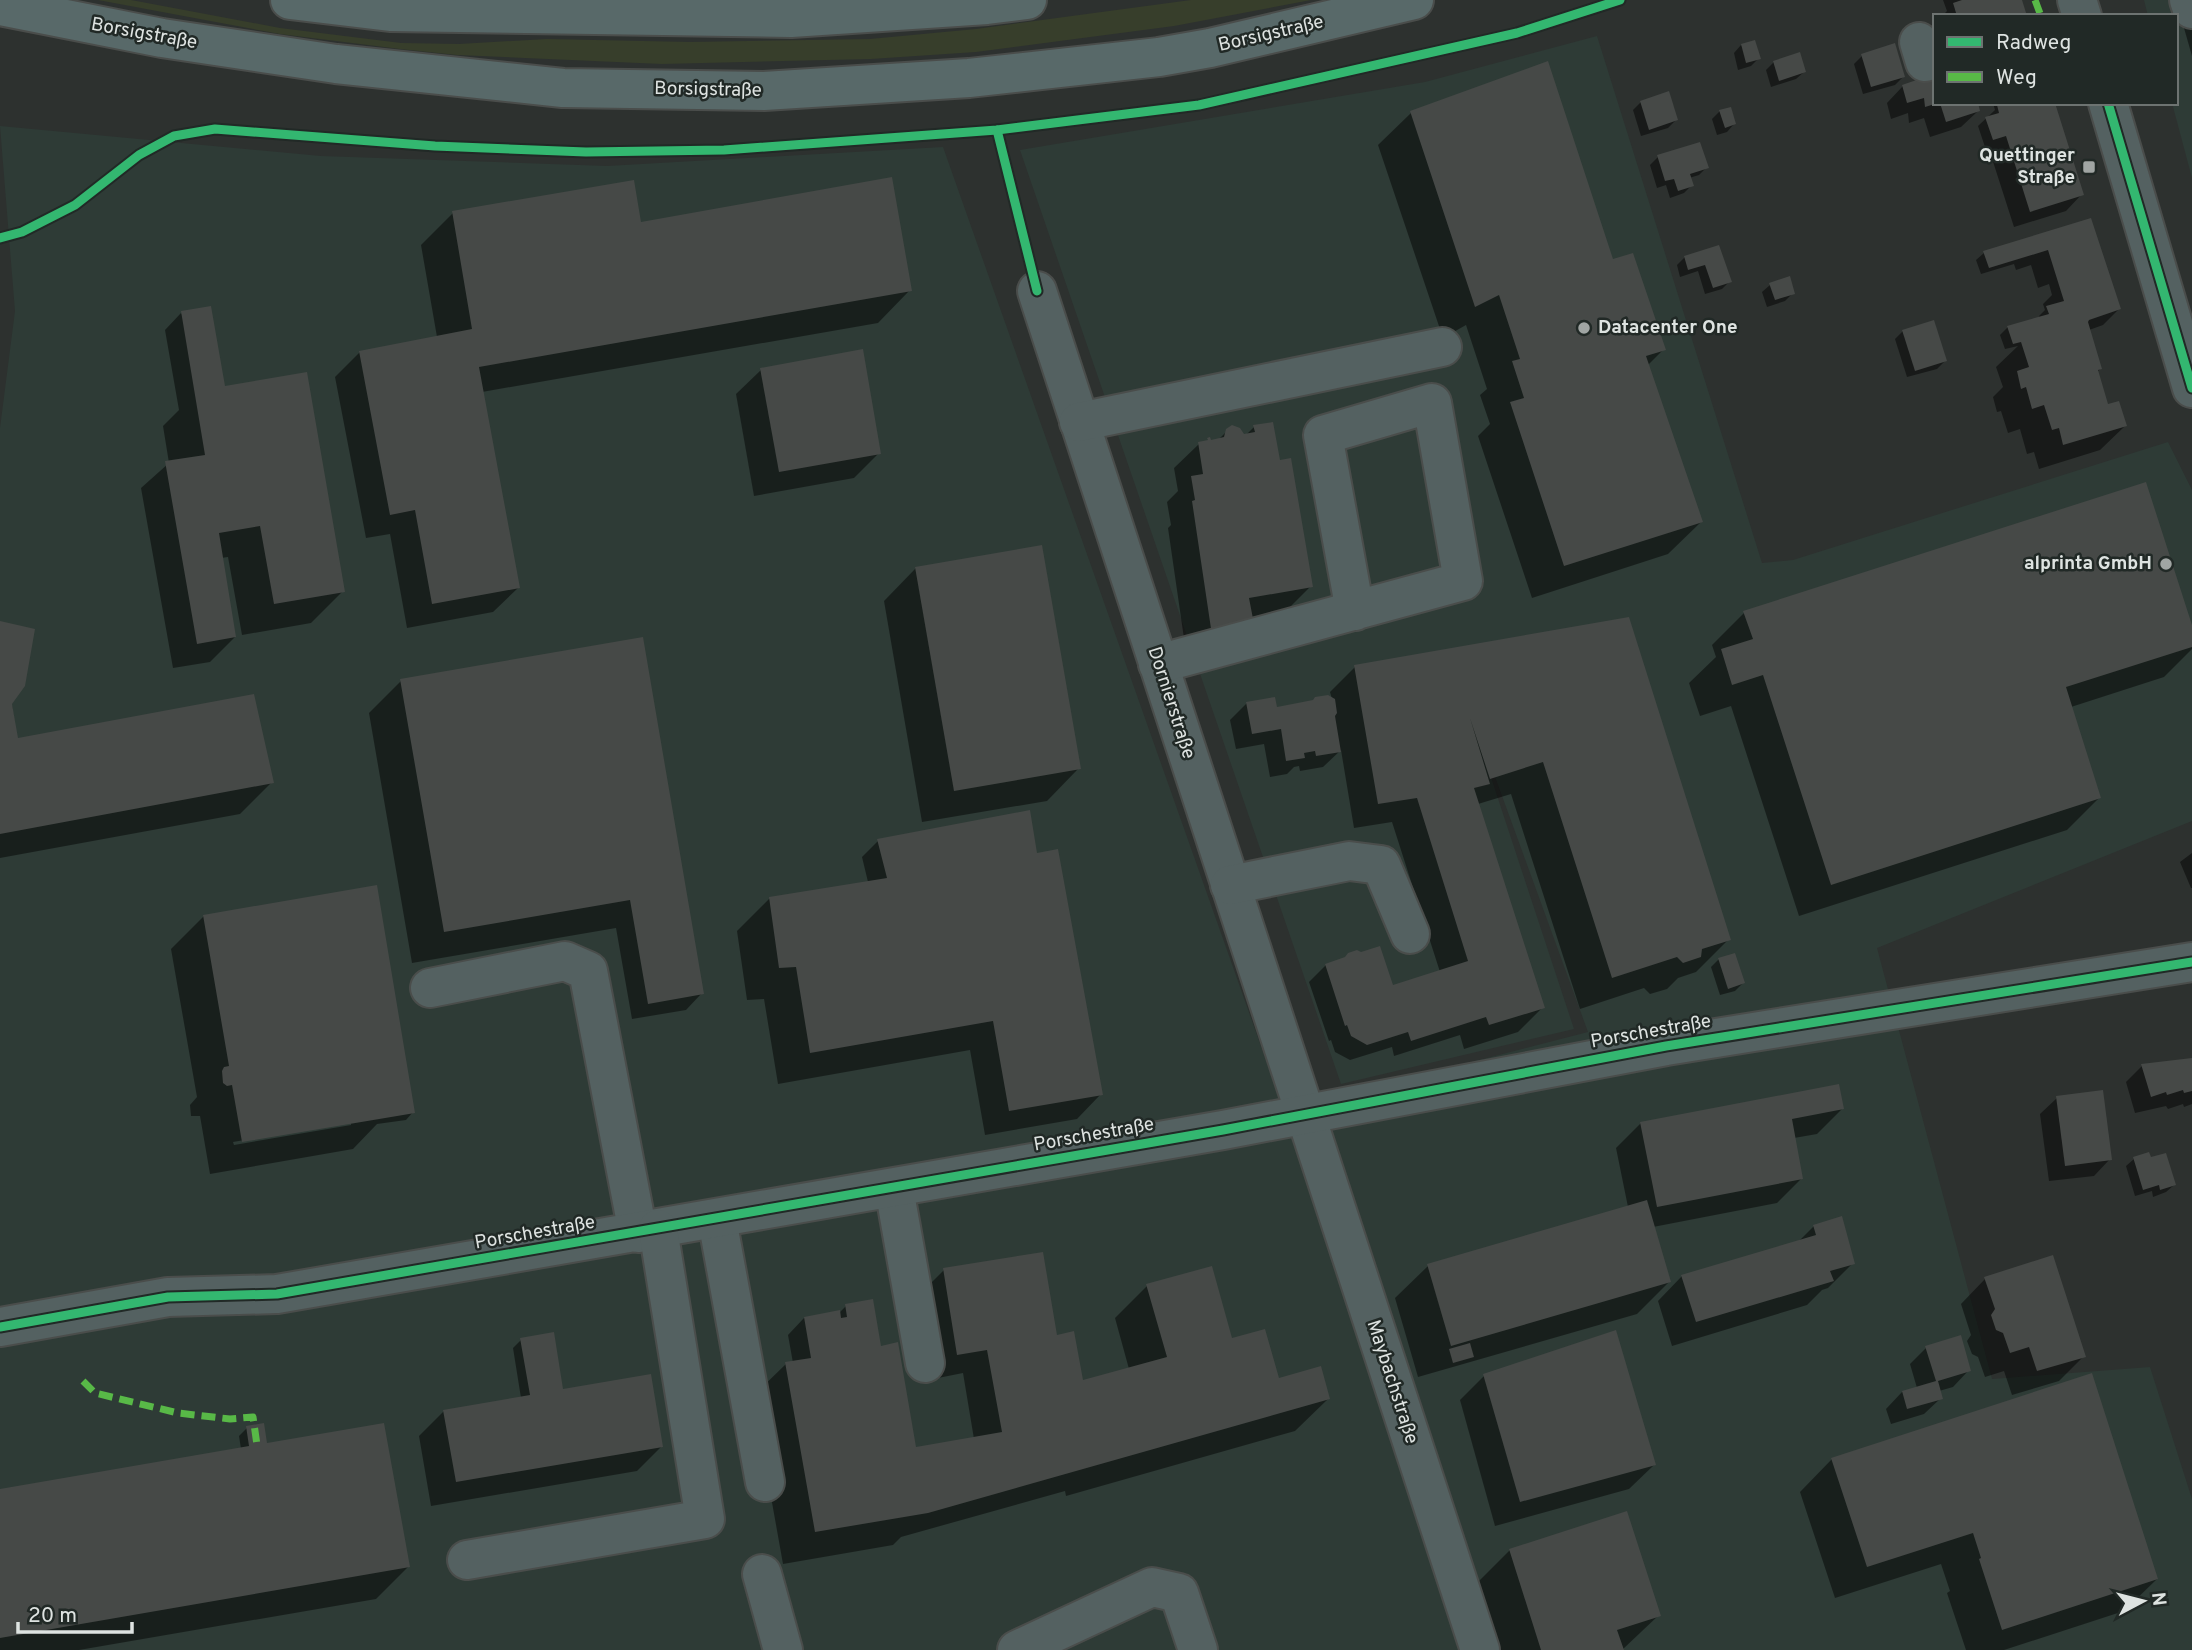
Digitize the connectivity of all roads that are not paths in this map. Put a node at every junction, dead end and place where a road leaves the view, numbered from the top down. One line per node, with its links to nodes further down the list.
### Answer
1 (290, 0): 2 (main road)
2 (1027, 0)
3 (1414, 0): 5 (main road, Borsigstraße)
4 (2189, 0): 6 (street)
5 (0, 6)
6 (2192, 9)
7 (2109, 105): 9 (street)
8 (1037, 291): 12 (street, Dornierstraße)
9 (2179, 298): 11 (street)
10 (1442, 347): 12 (street)
11 (2192, 388)
12 (1079, 422): 14 (street, Dornierstraße)
13 (1355, 611): 13 (street); 14 (street)
14 (1158, 664): 15 (street, Dornierstraße)
15 (1230, 885): 16 (street); 19 (street, Dornierstraße)
16 (1410, 934)
17 (2192, 962): 19 (street, Porschestraße)
18 (430, 988): 22 (street)
19 (1304, 1115): 20 (street, Porschestraße); 31 (street, Maybachstraße)
20 (894, 1188): 21 (street, Porschestraße); 24 (street)
21 (717, 1219): 22 (street, Porschestraße); 25 (street)
22 (648, 1231): 23 (street, Porschestraße); 26 (street)
23 (0, 1327)
24 (925, 1363)
25 (765, 1482)
26 (467, 1560)
27 (762, 1574): 28 (street)
28 (783, 1650)
29 (1017, 1650): 30 (street)
30 (1198, 1650)
31 (1480, 1650)

